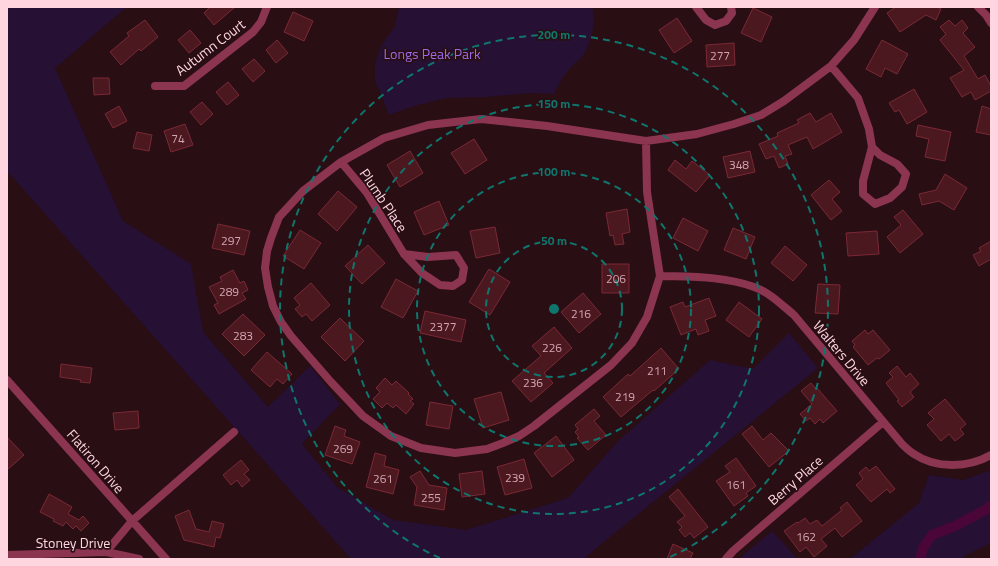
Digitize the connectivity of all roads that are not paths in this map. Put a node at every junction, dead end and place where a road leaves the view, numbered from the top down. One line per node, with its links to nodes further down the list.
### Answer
1 (267, 7): 8 (street, Autumn Court)
2 (696, 7): 3 (street)
3 (731, 7)
4 (875, 7): 7 (street)
5 (978, 7): 6 (street)
6 (991, 23)
7 (831, 66): 9 (street); 10 (street)
8 (155, 86)
9 (646, 141): 11 (street); 13 (street)
10 (872, 147): 10 (street)
11 (342, 162): 12 (street, Plumb Place); 13 (street)
12 (404, 254): 12 (street, Plumb Place)
13 (660, 276): 15 (street, Walters Drive)
14 (7, 380): 18 (street, Flatiron Drive)
15 (883, 422): 17 (street, Walters Drive); 23 (street, Berry Place)
16 (234, 432): 18 (street)
17 (991, 455)
18 (132, 522): 19 (street); 22 (street, Flatiron Drive)
19 (106, 552): 20 (street, Stoney Drive); 21 (street, Stoney Drive)
20 (7, 555)
21 (139, 559)
22 (166, 559)
23 (726, 559)

